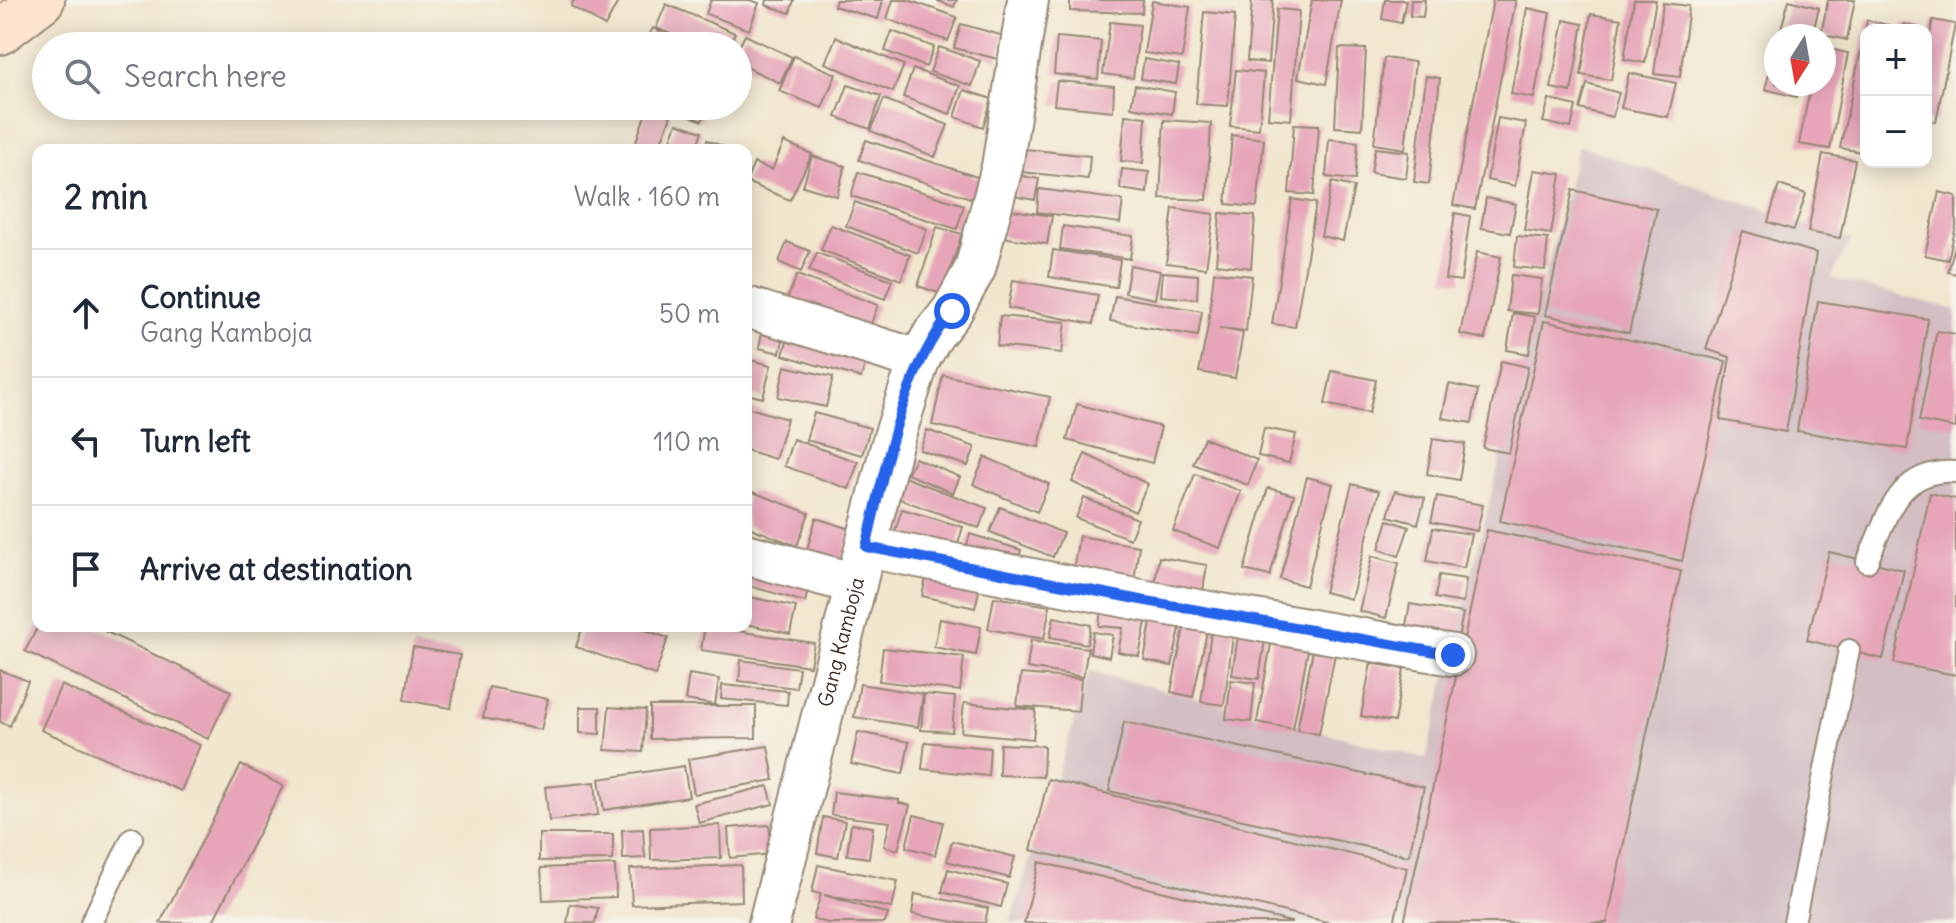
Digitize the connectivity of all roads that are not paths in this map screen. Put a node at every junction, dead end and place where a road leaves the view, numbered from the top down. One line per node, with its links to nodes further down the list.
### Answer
1 (42, 0): 3 (street)
2 (1028, 0): 5 (street, Gang Kamboja)
3 (0, 32)
4 (752, 309): 5 (street)
5 (919, 360): 9 (street, Gang Kamboja)
6 (1956, 472): 8 (lane)
7 (752, 555): 9 (street)
8 (1867, 562)
9 (861, 565): 11 (street); 14 (street, Gang Kamboja)
10 (1849, 650): 15 (lane)
11 (1453, 655)
12 (132, 838): 13 (lane)
13 (91, 923)
14 (769, 923)
15 (1794, 923)

